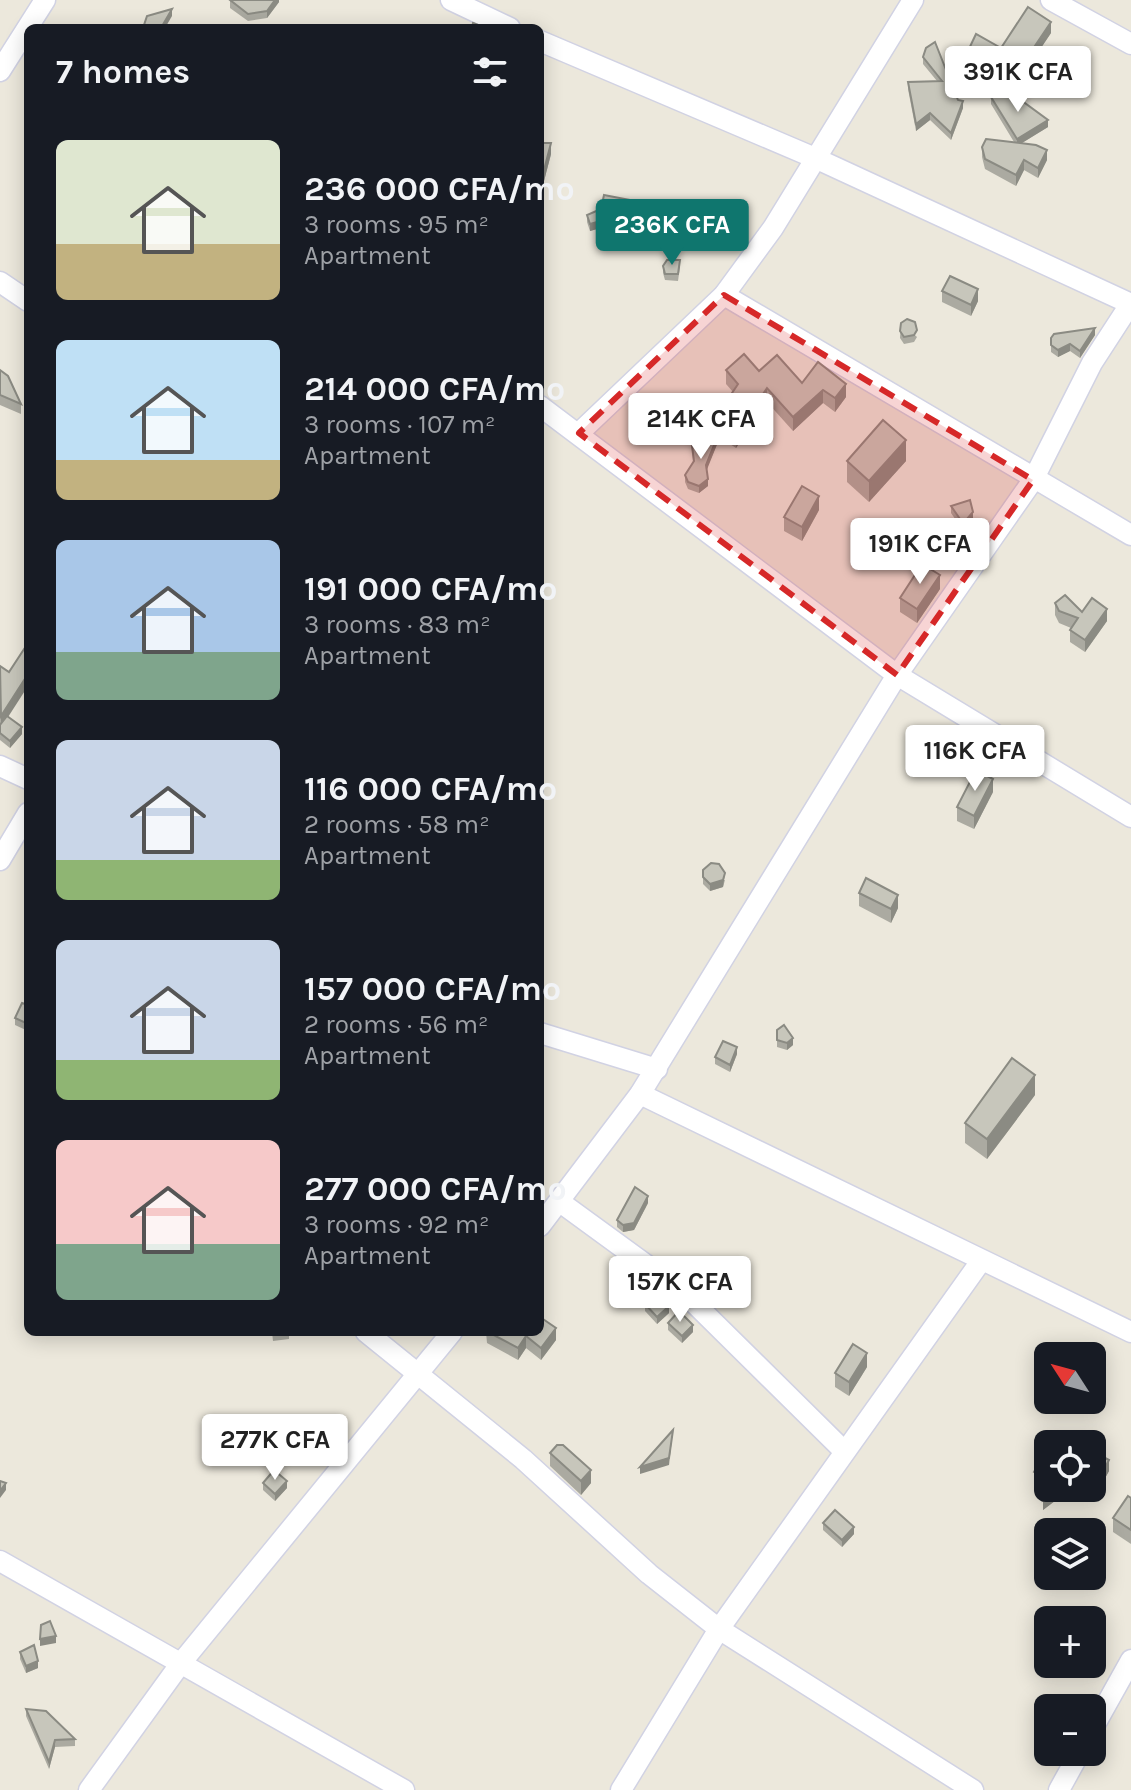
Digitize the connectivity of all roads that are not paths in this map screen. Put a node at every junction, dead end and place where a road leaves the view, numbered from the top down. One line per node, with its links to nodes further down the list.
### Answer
1 (45, 0): 5 (street)
2 (451, 0): 6 (street)
3 (913, 0): 11 (street)
4 (1051, 0): 9 (street)
5 (33, 24)
6 (502, 24)
7 (24, 43): 10 (street)
8 (544, 43): 11 (street)
9 (1131, 44)
10 (0, 71)
11 (815, 158): 13 (street); 15 (street)
12 (0, 282): 14 (street)
13 (724, 295): 17 (street); 18 (street)
14 (24, 298)
15 (1131, 304): 18 (street)
16 (544, 409): 17 (street)
17 (579, 433): 20 (street)
18 (1033, 480): 19 (street); 20 (street)
19 (1131, 535)
20 (897, 675): 23 (street); 27 (street)
21 (0, 766): 22 (street)
22 (24, 777)
23 (1131, 817)
24 (24, 820): 25 (street)
25 (0, 860)
26 (544, 1034): 27 (street)
27 (657, 1069): 28 (street)
28 (640, 1094): 29 (street); 31 (street)
29 (560, 1202): 30 (street); 36 (street)
30 (544, 1221)
31 (981, 1261): 32 (street); 36 (street)
32 (1131, 1332)
33 (371, 1336): 35 (street)
34 (449, 1336): 35 (street)
35 (418, 1374): 38 (street); 40 (street)
36 (844, 1451): 38 (street)
37 (0, 1561): 40 (street)
38 (719, 1629): 45 (street); 46 (street)
39 (1131, 1660): 41 (street)
40 (181, 1663): 43 (street); 44 (street)
41 (1106, 1705)
42 (1072, 1766): 47 (street)
43 (89, 1790)
44 (404, 1790)
45 (621, 1790)
46 (973, 1790)
47 (1059, 1790)

